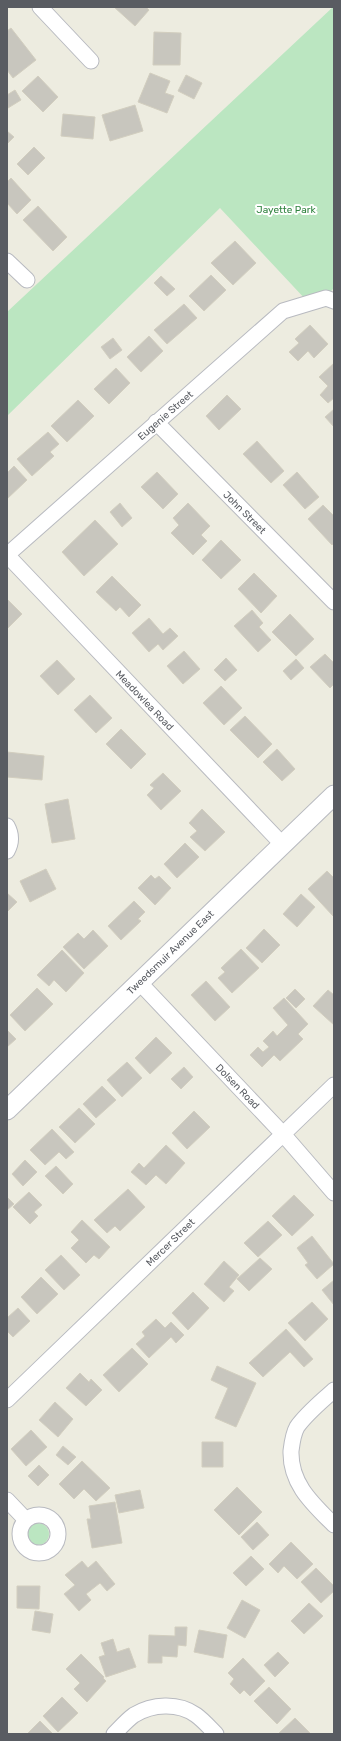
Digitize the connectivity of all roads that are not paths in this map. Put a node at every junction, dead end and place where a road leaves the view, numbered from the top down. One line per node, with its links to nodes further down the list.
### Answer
1 (40, 7): 2 (street)
2 (91, 61)
3 (7, 261): 4 (street)
4 (27, 280)
5 (334, 301): 6 (street, Eugenie Street)
6 (156, 422): 7 (street, Eugenie Street); 8 (street, John Street)
7 (7, 555): 11 (street, Meadowlea Road)
8 (334, 602)
9 (334, 795): 11 (street, Tweedsmuir Avenue East)
10 (7, 826): 12 (street)
11 (283, 845): 13 (street, Tweedsmuir Avenue East)
12 (7, 851)
13 (139, 982): 15 (street, Tweedsmuir Avenue East); 16 (street, Dolsen Road)
14 (334, 1085): 16 (street, Mercer Street)
15 (7, 1110)
16 (283, 1134): 17 (street, Dolsen Road); 19 (street, Mercer Street)
17 (334, 1193)
18 (334, 1390): 22 (street)
19 (7, 1400)
20 (7, 1500): 21 (street)
21 (26, 1520)
22 (334, 1525)
23 (114, 1734): 24 (street)
24 (216, 1734)

